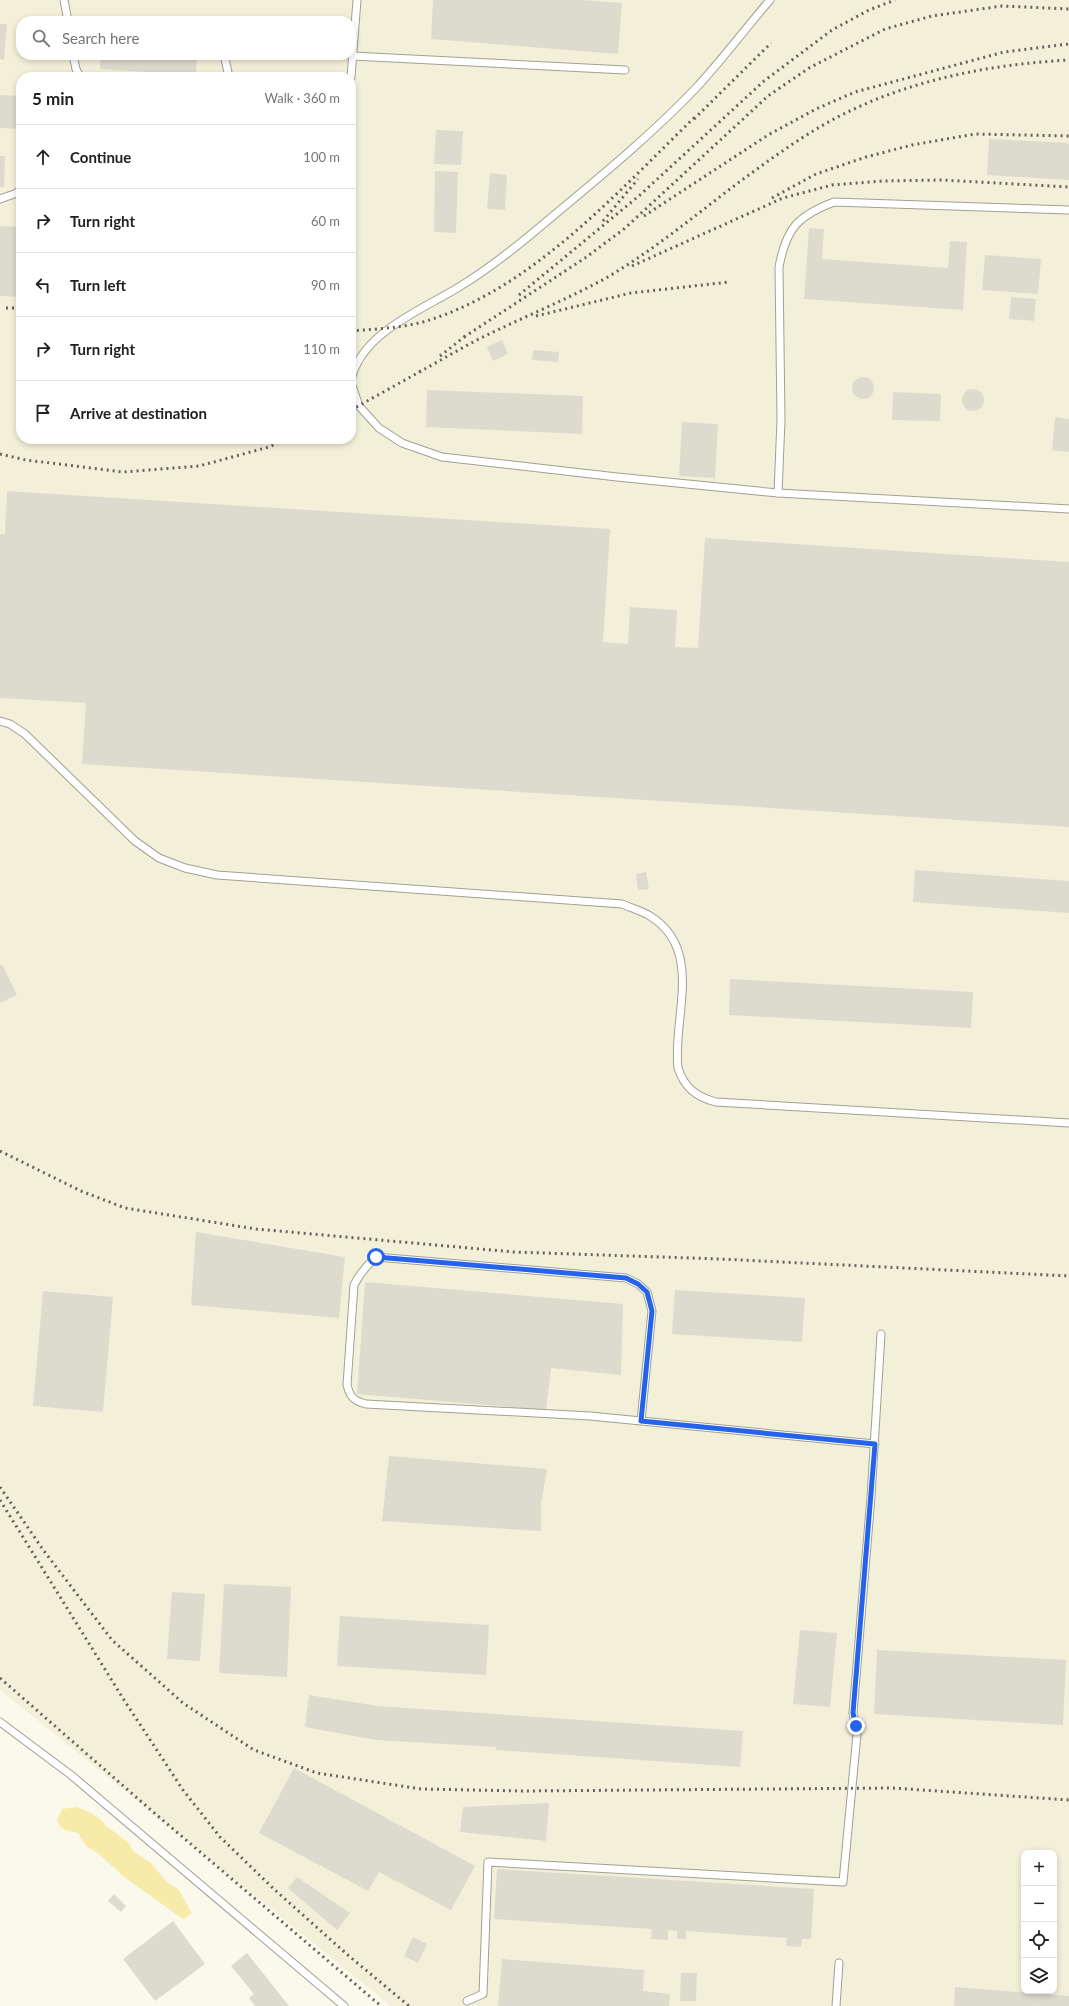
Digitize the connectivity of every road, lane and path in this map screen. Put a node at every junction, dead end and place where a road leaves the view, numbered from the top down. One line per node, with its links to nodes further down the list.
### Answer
1 (64, 0): 4 (lane)
2 (357, 0): 5 (lane)
3 (770, 0): 17 (lane)
4 (67, 16)
5 (356, 16)
6 (356, 56): 10 (lane)
7 (74, 60): 11 (lane)
8 (225, 60): 12 (lane)
9 (352, 60): 13 (lane)
10 (624, 70)
11 (78, 72)
12 (227, 72)
13 (350, 72)
14 (16, 193): 15 (lane)
15 (0, 199)
16 (1069, 210): 19 (lane)
17 (356, 364)
18 (356, 397): 19 (lane)
19 (778, 493): 20 (lane)
20 (1069, 509)
21 (0, 721): 22 (lane)
22 (1069, 1123)
23 (881, 1334): 25 (lane)
24 (641, 1421): 24 (lane); 25 (lane)
25 (875, 1444): 28 (lane)
26 (0, 1722): 29 (lane)
27 (839, 1963): 30 (lane)
28 (467, 2001)
29 (344, 2006)
30 (836, 2006)

